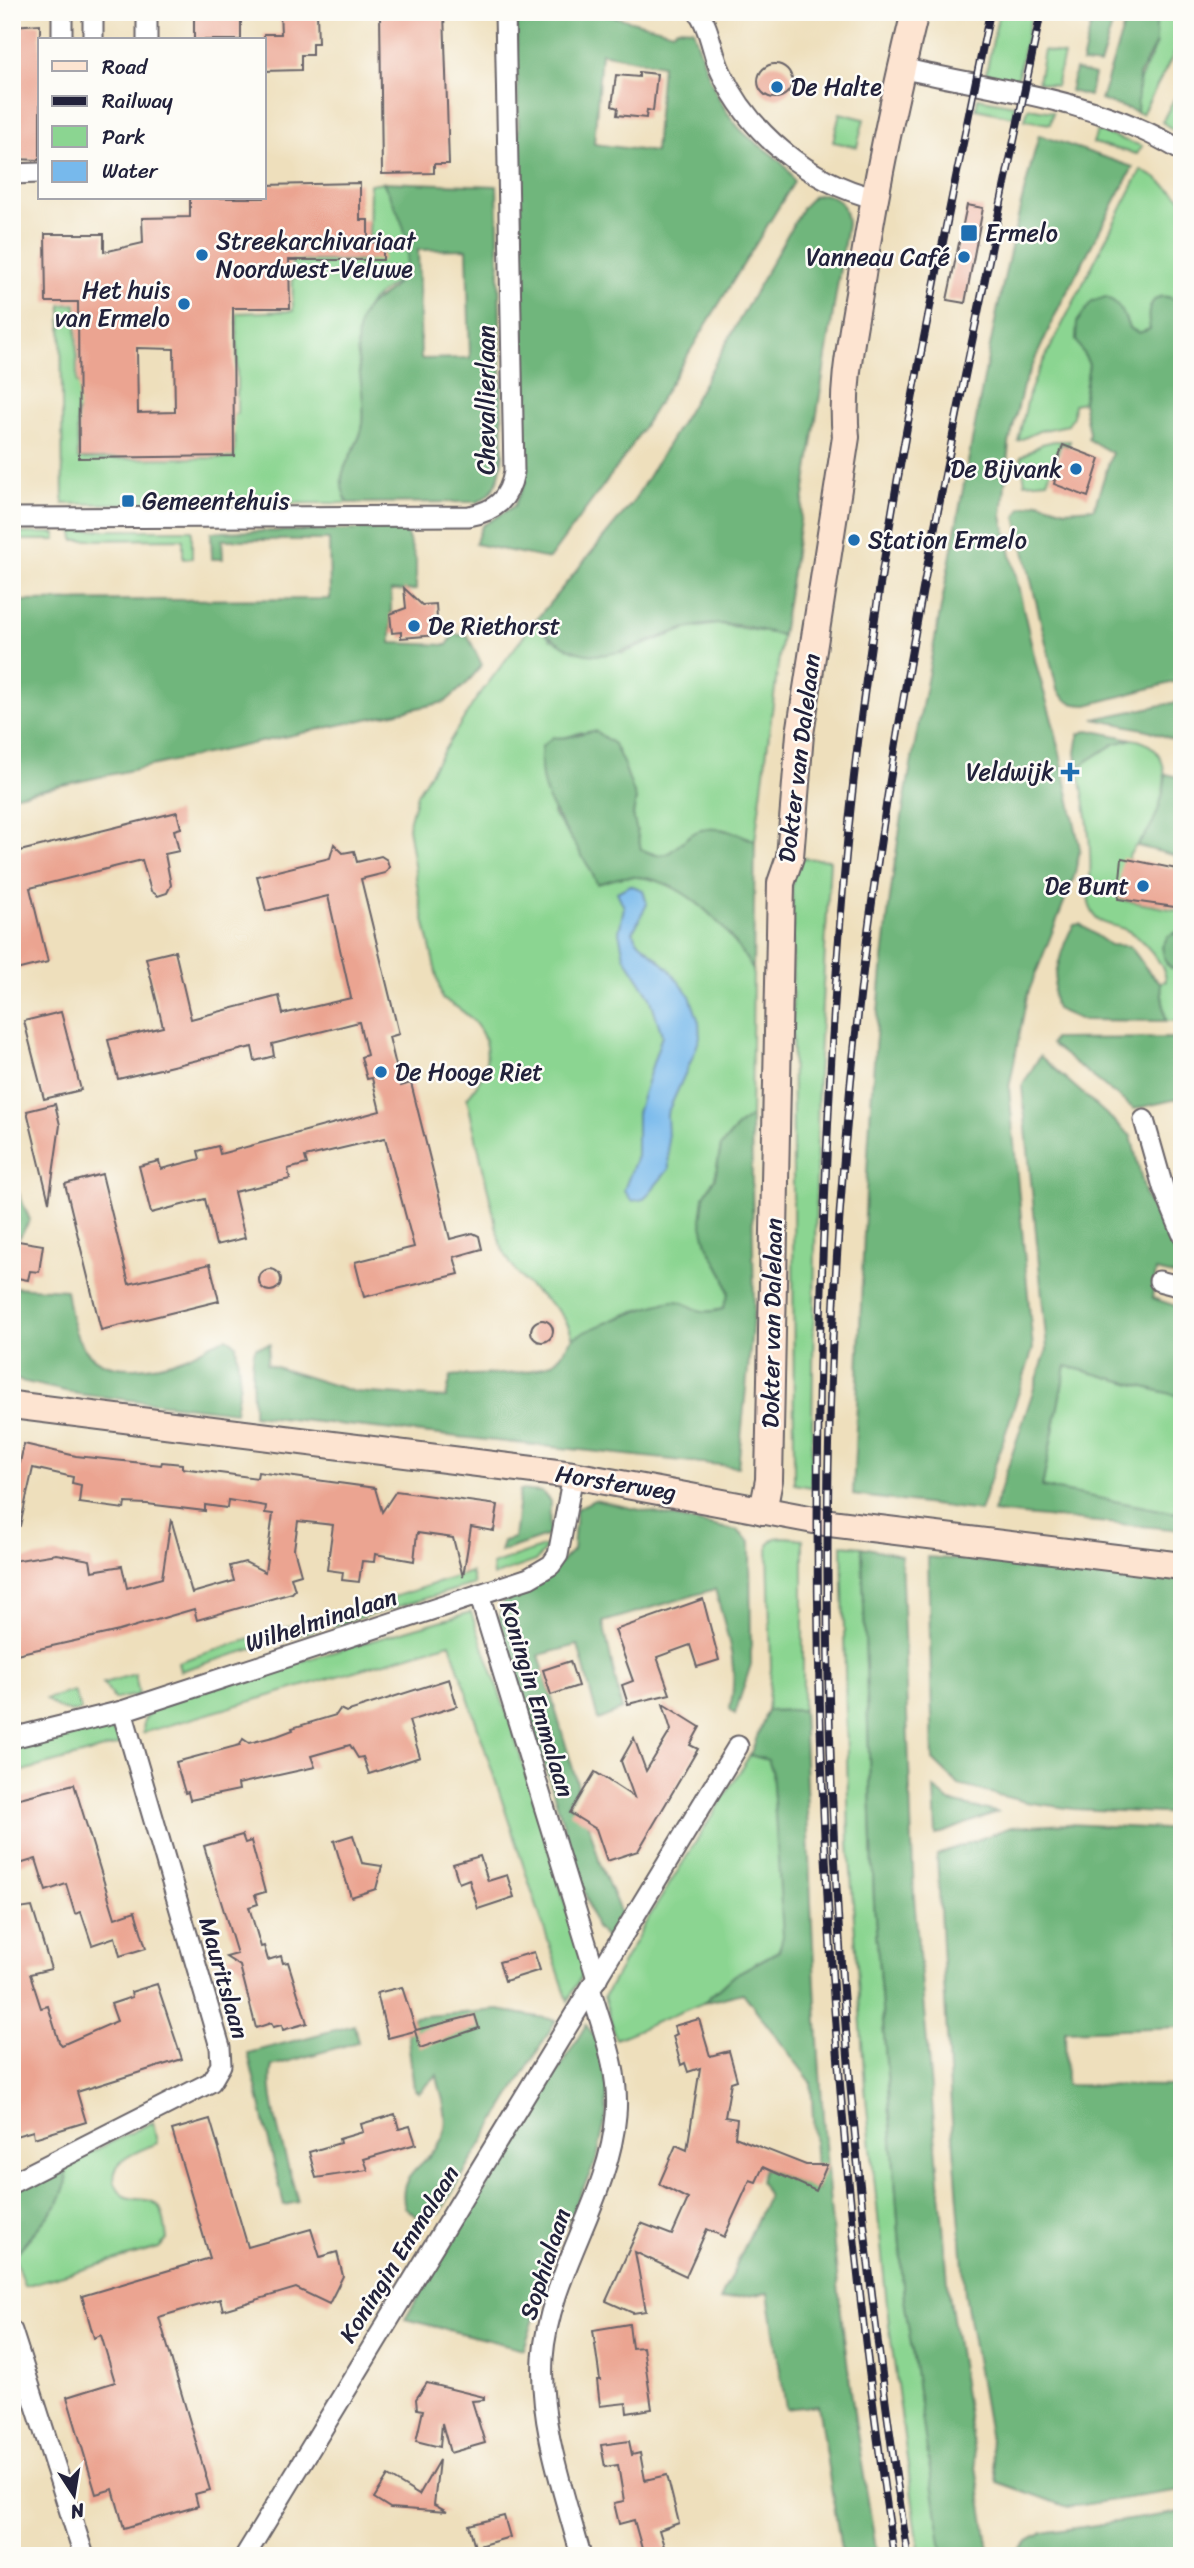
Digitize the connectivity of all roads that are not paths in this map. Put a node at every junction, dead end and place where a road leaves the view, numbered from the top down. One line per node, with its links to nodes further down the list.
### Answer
1 (62, 12): 7 (street)
2 (93, 12): 8 (street)
3 (147, 12): 9 (street)
4 (505, 12): 15 (street, Chevallierlaan)
5 (698, 12): 14 (street)
6 (915, 12): 10 (street, Dokter van Dalelaan)
7 (62, 38)
8 (93, 38)
9 (147, 38)
10 (901, 68): 11 (street); 14 (street, Dokter van Dalelaan)
11 (1182, 151)
12 (38, 173): 13 (street)
13 (12, 174)
14 (874, 198): 24 (street, Dokter van Dalelaan)
15 (12, 518)
16 (1144, 1120): 17 (street)
17 (1182, 1233)
18 (1159, 1281): 19 (street)
19 (1182, 1287)
20 (12, 1398): 22 (street, Horsterweg)
21 (12, 1405): 22 (street, Horsterweg)
22 (49, 1410): 23 (street, Horsterweg)
23 (573, 1475): 24 (street, Horsterweg); 26 (street, Wilhelminalaan)
24 (763, 1511): 25 (street, Horsterweg)
25 (1182, 1566)
26 (479, 1594): 27 (street, Wilhelminalaan); 30 (street, Koningin Emmalaan)
27 (122, 1711): 28 (street, Wilhelminalaan); 31 (street, Mauritslaan)
28 (12, 1738)
29 (738, 1746): 30 (street, Koningin Emmalaan)
30 (594, 1985): 34 (street, Koningin Emmalaan); 35 (street, Sophialaan)
31 (12, 2183)
32 (12, 2331): 33 (street)
33 (83, 2556)
34 (245, 2556)
35 (581, 2556)

